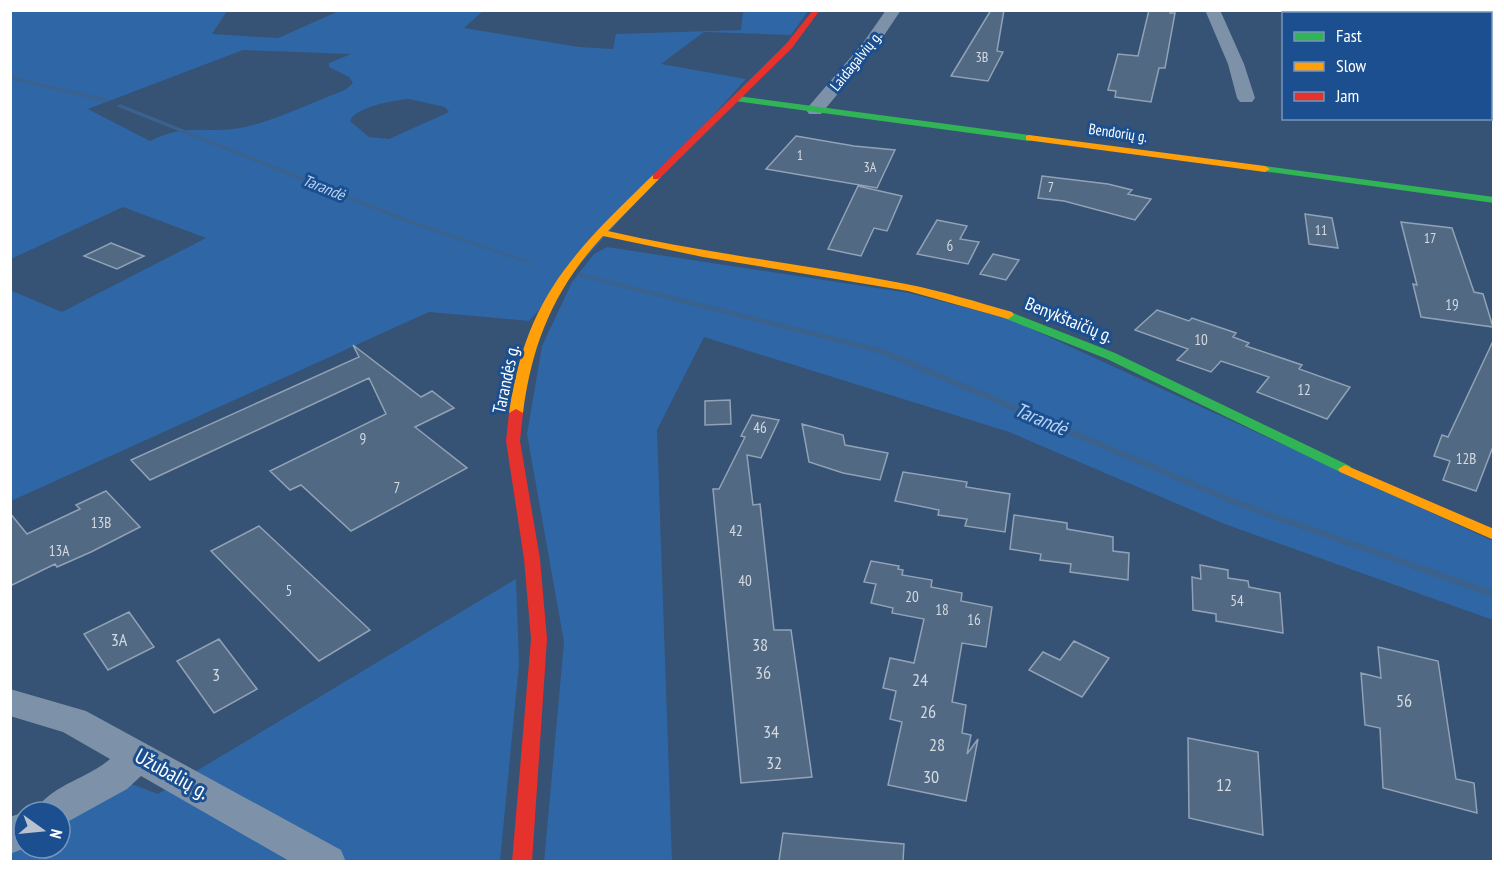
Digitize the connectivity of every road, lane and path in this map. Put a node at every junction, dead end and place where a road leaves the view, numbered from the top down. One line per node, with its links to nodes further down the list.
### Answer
1 (817, 10): 5 (street, Tarandės g.)
2 (894, 10): 6 (street, Laidagalvių g.)
3 (1212, 10): 4 (street)
4 (1246, 98)
5 (738, 99): 6 (street, Bendorių g.); 8 (street, Tarandės g.)
6 (815, 110): 7 (street, Bendorių g.)
7 (1494, 200)
8 (601, 232): 9 (street, Benykštaičių g.); 14 (street, Tarandės g.)
9 (1494, 535)
10 (10, 702): 11 (street, Užubalių g.)
11 (139, 755): 12 (street); 13 (street, Užubalių g.)
12 (72, 802)
13 (327, 861)
14 (522, 861)

